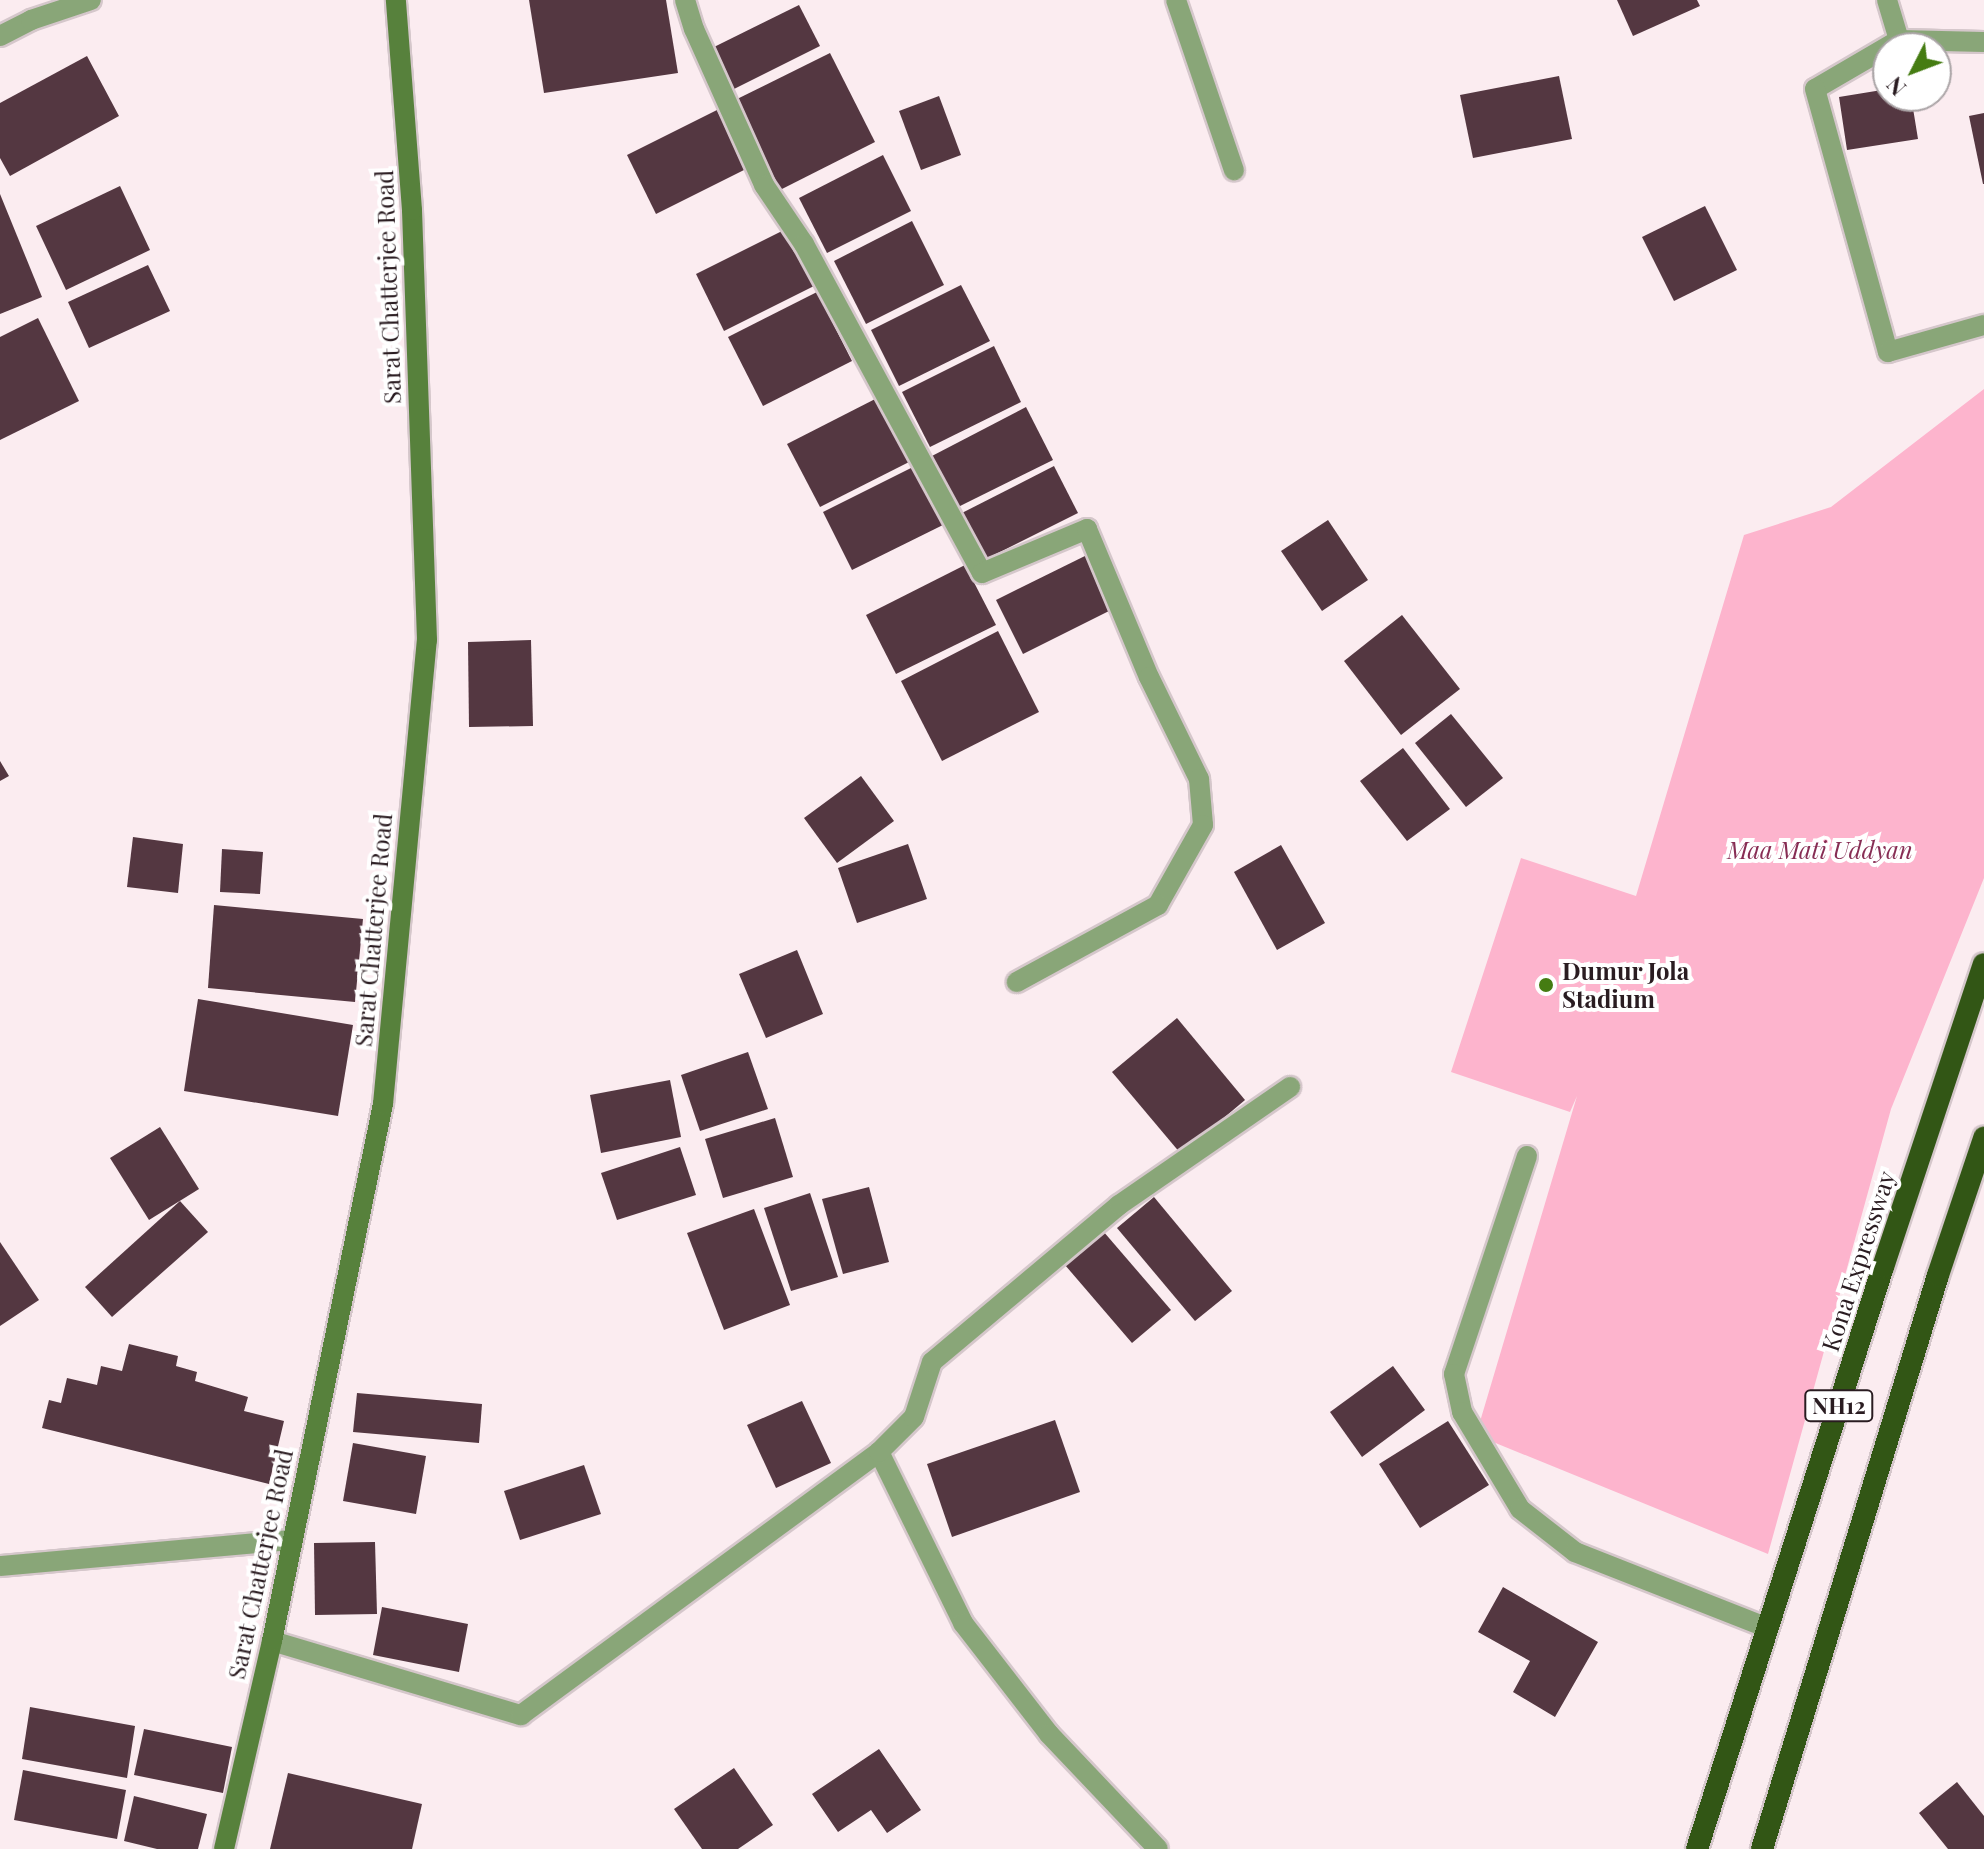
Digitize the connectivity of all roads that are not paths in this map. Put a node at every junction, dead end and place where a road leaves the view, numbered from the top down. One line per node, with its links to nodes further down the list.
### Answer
1 (91, 0): 7 (street)
2 (396, 0): 19 (main road, Sarat Chatterjee Road)
3 (685, 0): 14 (street)
4 (1176, 0): 11 (street)
5 (1887, 0): 6 (street)
6 (1897, 32)
7 (0, 36)
8 (1952, 41): 9 (street)
9 (1984, 42)
10 (1872, 56): 12 (street)
11 (1234, 170)
12 (1984, 325)
13 (1984, 964): 21 (highway, Kona Expressway / NH12)
14 (1017, 982)
15 (1290, 1087): 18 (street)
16 (1984, 1138): 26 (highway, NH12)
17 (1527, 1156): 21 (street)
18 (879, 1452): 22 (street); 24 (street)
19 (292, 1540): 20 (street); 22 (main road, Sarat Chatterjee Road)
20 (0, 1566)
21 (1768, 1628): 25 (highway, Kona Expressway / NH12)
22 (272, 1641): 23 (main road, Sarat Chatterjee Road)
23 (224, 1849)
24 (1158, 1849)
25 (1697, 1849)
26 (1762, 1849)

